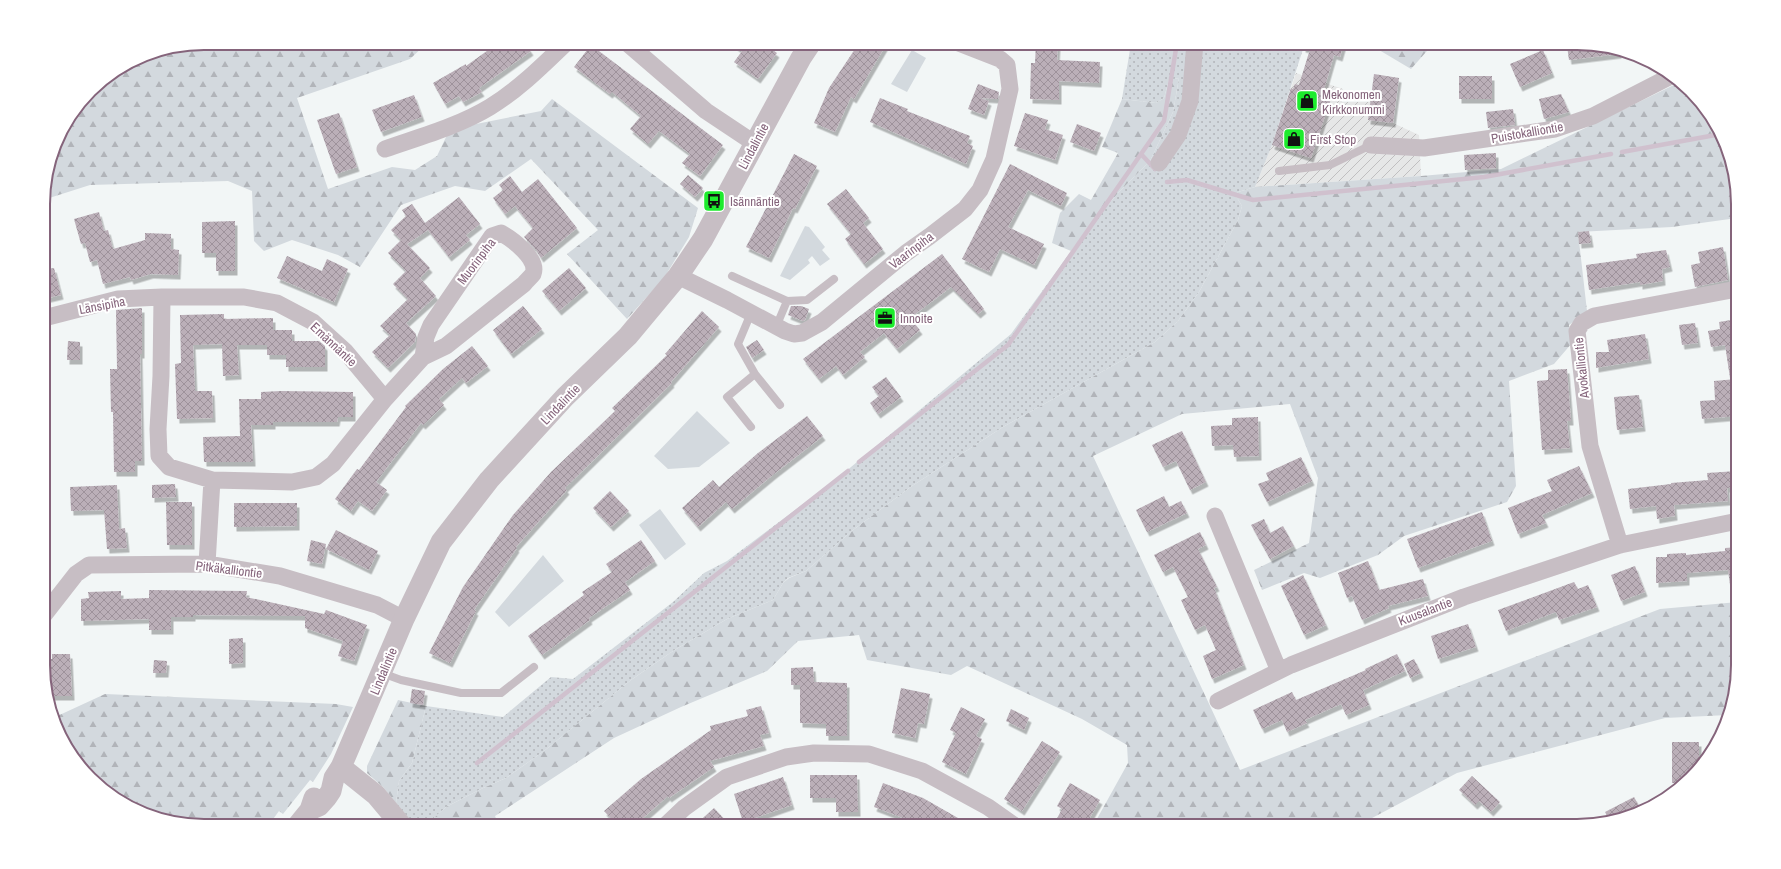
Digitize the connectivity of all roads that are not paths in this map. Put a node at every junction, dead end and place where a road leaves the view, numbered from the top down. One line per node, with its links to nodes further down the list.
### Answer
1 (559, 50): 9 (street)
2 (636, 50): 7 (street)
3 (806, 50): 7 (street, Lindalintie)
4 (977, 50): 20 (street, Vaarinpiha)
5 (1194, 50): 10 (street)
6 (1666, 78): 8 (street, Puistokalliontie)
7 (754, 143): 12 (street, Lindalintie)
8 (1371, 145): 11 (lane)
9 (385, 149)
10 (1159, 163)
11 (1279, 172)
12 (678, 276): 18 (street, Vaarinpiha); 32 (street, Lindalintie)
13 (732, 276): 17 (lane)
14 (834, 279): 17 (lane)
15 (1731, 290): 29 (street, Avokalliontie)
16 (162, 297): 19 (street, Länsipiha); 23 (street, Emännäntie); 26 (street)
17 (787, 301): 20 (lane)
18 (751, 313): 20 (street, Vaarinpiha); 22 (lane)
19 (50, 316)
20 (776, 327)
21 (423, 357): 21 (street, Muorinpiha); 23 (street, Muorinpiha)
22 (756, 374): 24 (lane); 25 (lane)
23 (385, 398): 26 (street)
24 (780, 405)
25 (751, 427)
26 (212, 480): 30 (street)
27 (1215, 516): 34 (street)
28 (1731, 522): 29 (street, Kuusalantie)
29 (1620, 545): 34 (street, Kuusalantie)
30 (207, 564): 31 (street, Pitkäkalliontie); 32 (street, Pitkäkalliontie)
31 (50, 607)
32 (404, 618): 35 (street, Lindalintie)
33 (534, 667): 35 (lane)
34 (1279, 671): 36 (street, Kuusalantie)
35 (382, 673): 37 (street, Lindalintie)
36 (1218, 701)
37 (338, 772): 38 (street, Lindalintie); 39 (street)
38 (303, 818)
39 (396, 819)
40 (672, 819): 41 (street)
41 (1005, 819)

